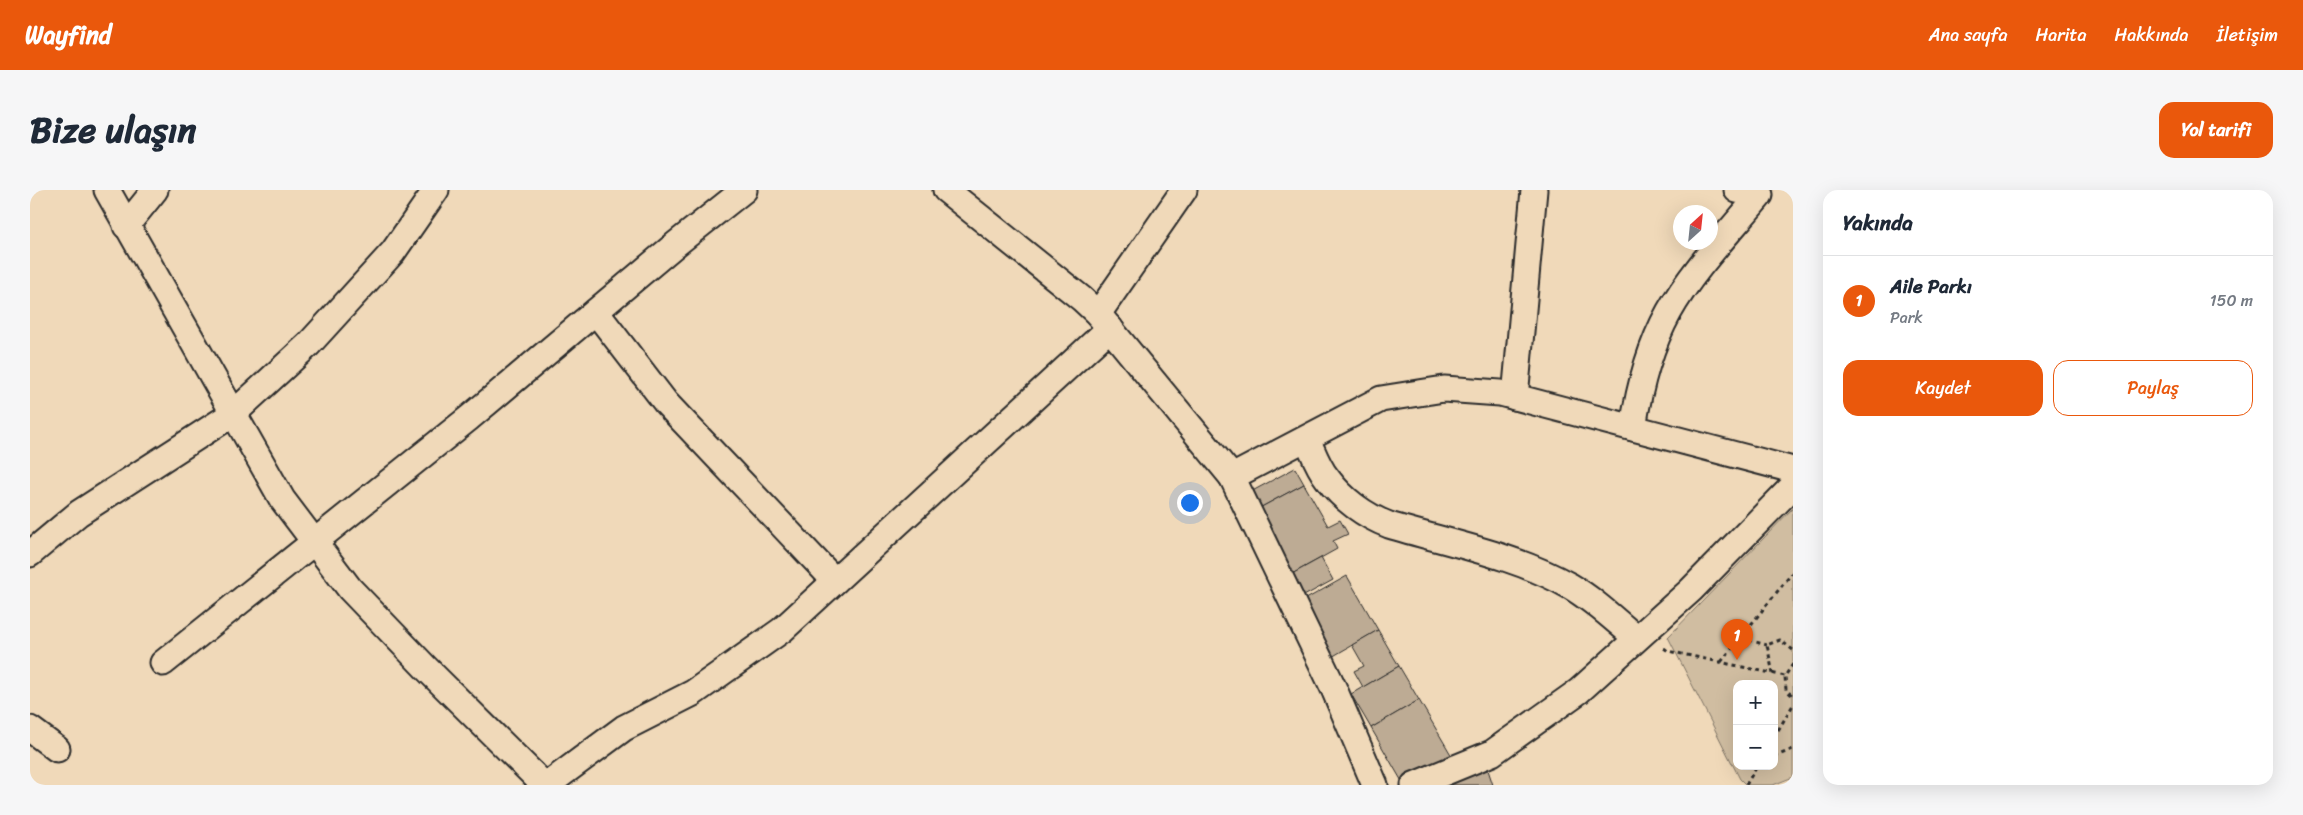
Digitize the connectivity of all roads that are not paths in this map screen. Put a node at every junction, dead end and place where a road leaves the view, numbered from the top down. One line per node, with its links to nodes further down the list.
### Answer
1 (107, 190): 9 (street)
2 (156, 190): 9 (street)
3 (436, 190): 13 (street)
4 (744, 190): 10 (street)
5 (946, 190): 11 (street)
6 (1184, 190): 11 (street)
7 (1534, 190): 12 (street)
8 (1737, 190): 14 (street)
9 (126, 226): 13 (street)
10 (596, 312): 19 (street); 21 (street)
11 (1104, 321): 17 (street); 21 (street)
12 (1515, 397): 14 (street); 15 (street)
13 (234, 414): 19 (street); 20 (street)
14 (1633, 428): 16 (street)
15 (1307, 439): 17 (street); 22 (street)
16 (1793, 470)
17 (1232, 478): 27 (street)
18 (1793, 486): 22 (street)
19 (314, 541): 23 (street); 26 (street)
20 (30, 554)
21 (836, 581): 26 (street)
22 (1640, 635): 28 (street)
23 (163, 664)
24 (30, 729): 25 (street)
25 (57, 749)
26 (545, 785)
27 (1376, 785)
28 (1414, 785)

